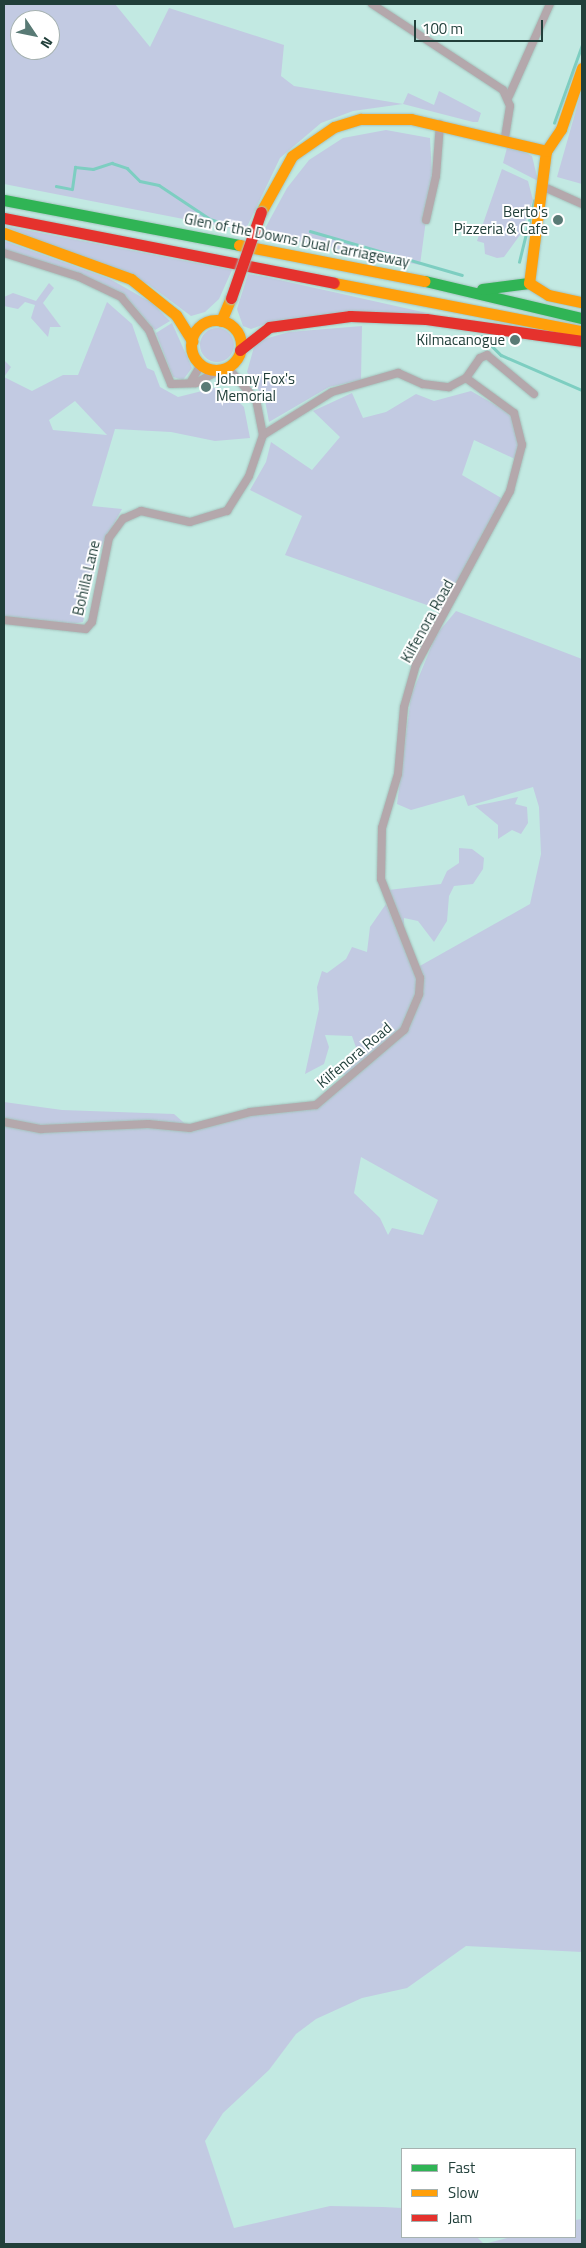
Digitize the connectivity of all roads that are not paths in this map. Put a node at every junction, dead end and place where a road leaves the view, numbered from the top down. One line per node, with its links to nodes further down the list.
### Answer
1 (372, 4): 4 (street)
2 (550, 4): 4 (street)
3 (582, 68): 7 (main road)
4 (509, 96): 6 (street)
5 (440, 124): 6 (main road); 12 (street); 19 (main road, bridge)
6 (505, 138): 7 (main road)
7 (546, 151): 8 (main road)
8 (544, 187): 10 (street); 16 (main road)
9 (4, 200): 15 (main road, Glen of the Downs Dual Carriageway)
10 (582, 204)
11 (4, 218): 20 (main road)
12 (426, 220)
13 (4, 233): 21 (main road)
14 (4, 254): 27 (street)
15 (409, 277): 16 (main road); 18 (main road, Glen of the Downs Dual Carriageway)
16 (529, 283): 17 (main road)
17 (582, 302)
18 (582, 318)
19 (221, 321): 21 (main road); 23 (main road)
20 (582, 331)
21 (192, 341): 24 (main road)
22 (582, 341): 23 (main road)
23 (240, 350): 25 (main road)
24 (201, 364): 25 (main road); 27 (street)
25 (224, 368): 27 (street); 29 (street)
26 (466, 378): 28 (street); 29 (street); 31 (street, Kilfenora Road)
27 (190, 383)
28 (534, 394)
29 (263, 435): 30 (street, Bohilla Lane)
30 (4, 620)
31 (4, 1122)

